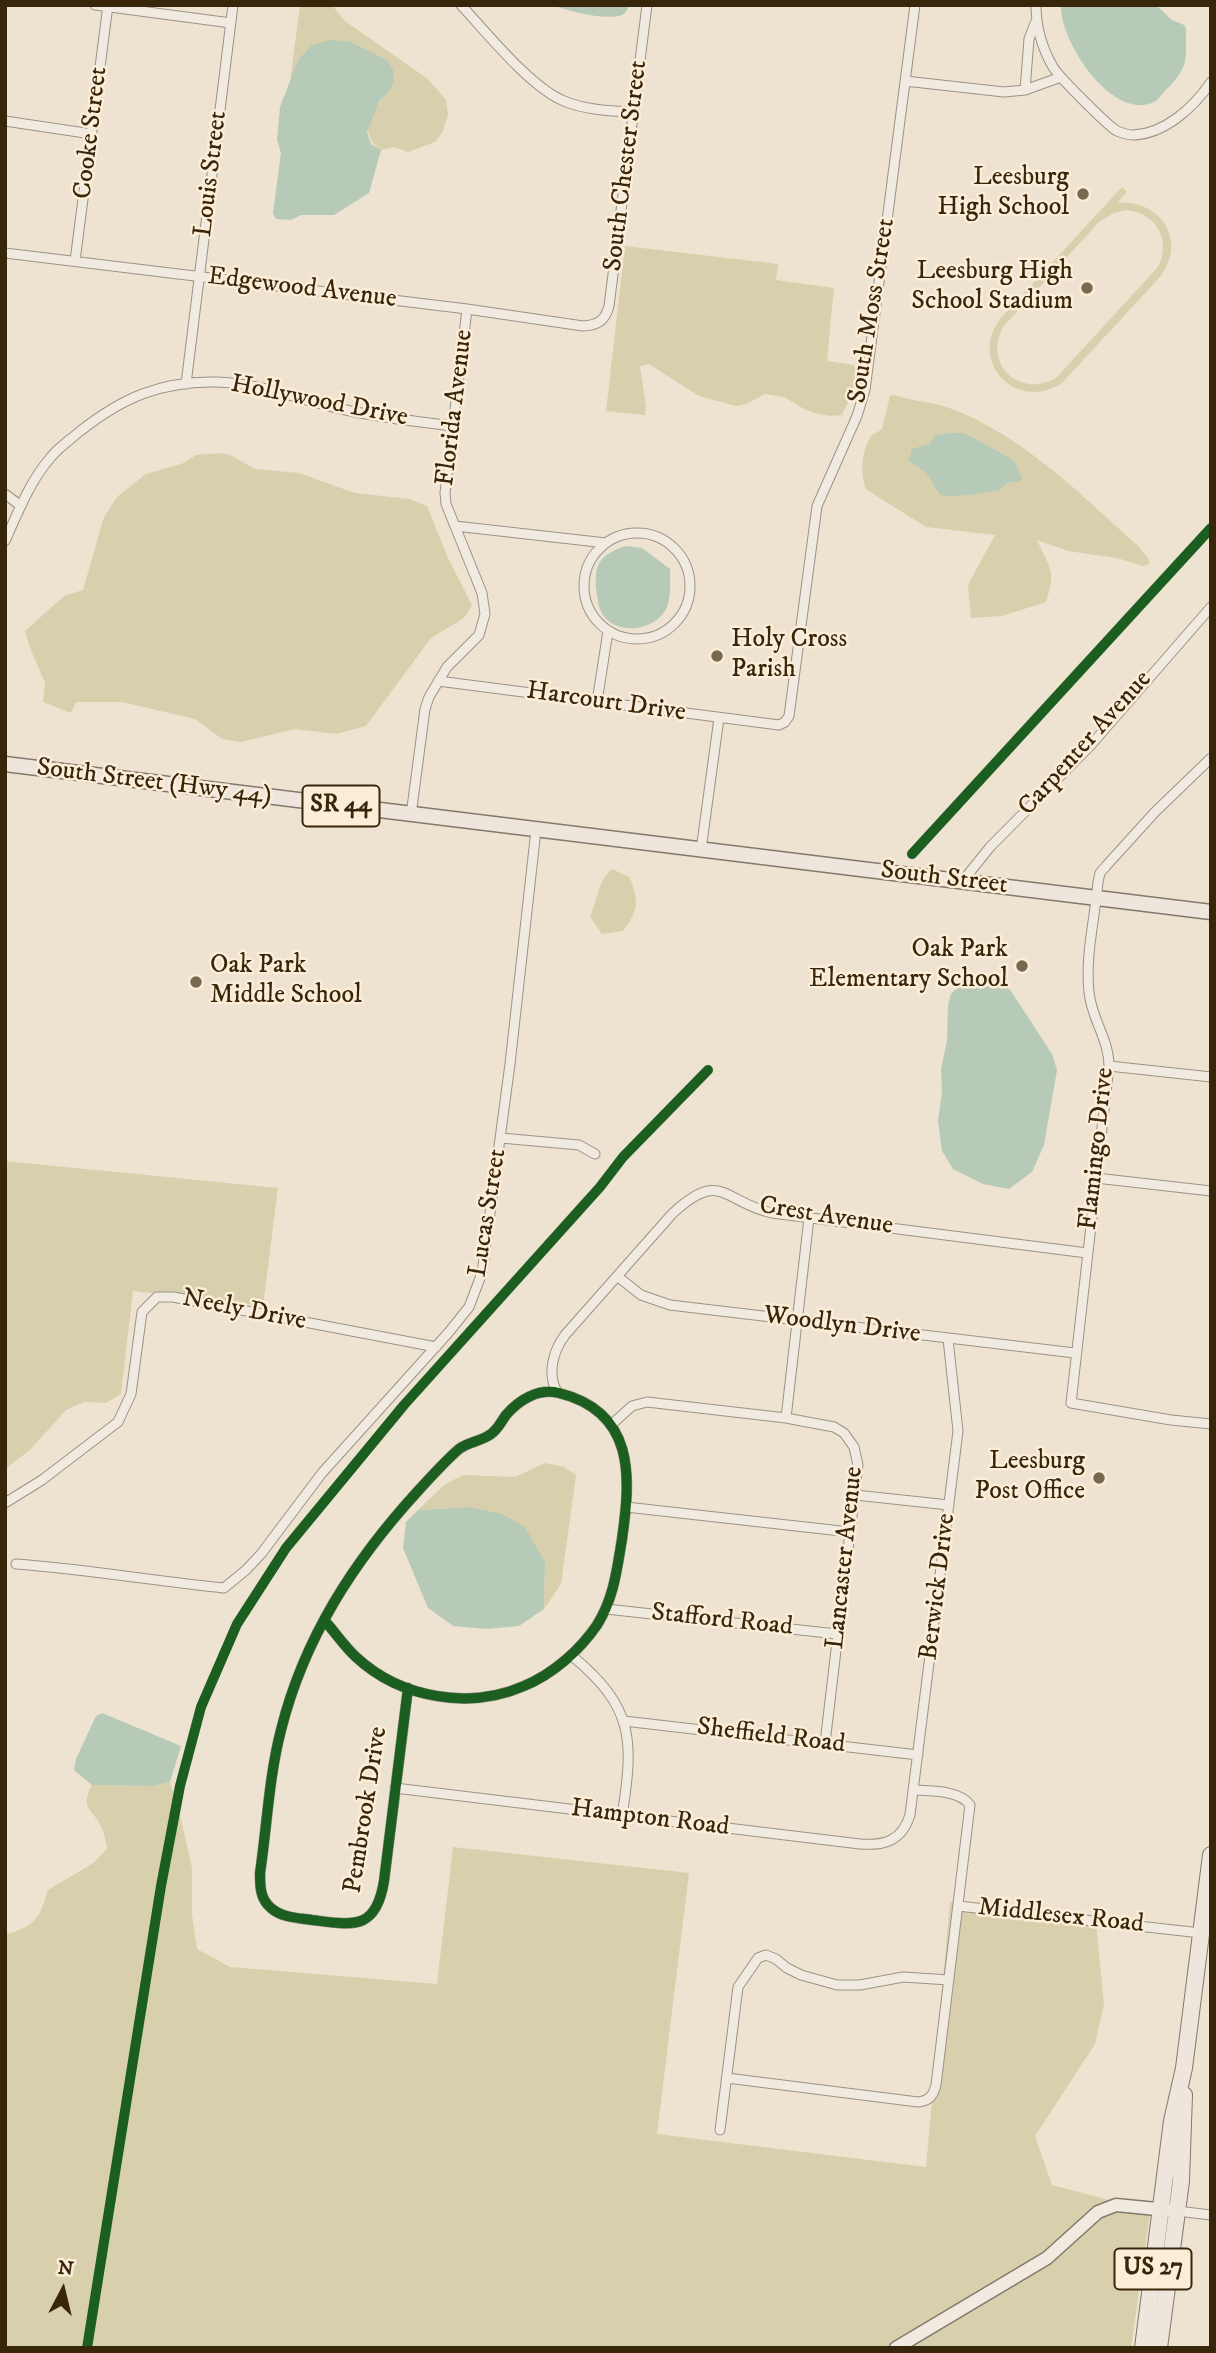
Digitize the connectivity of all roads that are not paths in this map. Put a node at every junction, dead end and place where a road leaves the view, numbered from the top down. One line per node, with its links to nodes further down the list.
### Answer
1 (96, 5): 7 (street)
2 (233, 5): 9 (street, Louis Street)
3 (461, 5): 14 (street)
4 (647, 5): 14 (street, South Chester Street)
5 (915, 5): 11 (street, South Moss Street)
6 (1036, 5): 8 (street)
7 (108, 6): 9 (street); 16 (street, Cooke Street)
8 (1036, 21): 10 (street); 13 (street)
9 (230, 23): 19 (street, Louis Street)
10 (1061, 78): 12 (street); 13 (street)
11 (905, 81): 13 (street); 34 (street, South Moss Street)
12 (1211, 82)
13 (1025, 90)
14 (634, 113): 21 (street, South Chester Street)
15 (5, 121): 16 (street)
16 (92, 134): 18 (street, Cooke Street)
17 (5, 253): 18 (street, Edgewood Avenue)
18 (75, 261): 19 (street, Edgewood Avenue)
19 (198, 275): 20 (street, Edgewood Avenue); 22 (street, Louis Street)
20 (467, 309): 21 (street, Edgewood Avenue); 23 (street, Florida Avenue)
21 (599, 323)
22 (186, 384): 23 (street, Hollywood Drive); 25 (street, Hollywood Drive)
23 (452, 426): 26 (street, Florida Avenue)
24 (5, 494): 25 (street)
25 (21, 506): 27 (street, Hollywood Drive)
26 (455, 526): 28 (street); 31 (street, Florida Avenue)
27 (5, 541)
28 (607, 542): 30 (street); 30 (street)
29 (1211, 607): 41 (street, Carpenter Avenue)
30 (608, 631): 32 (street)
31 (438, 681): 32 (street, Harcourt Drive); 37 (street, Florida Avenue)
32 (597, 702): 33 (street, Harcourt Drive)
33 (719, 718): 34 (street, Harcourt Drive); 40 (street)
34 (775, 724)
35 (1211, 758): 42 (street, Flamingo Drive)
36 (5, 764): 37 (main road, South Street (Hwy 44) / SR 44)
37 (411, 815): 38 (main road, South Street (Hwy 44) / SR 44)
38 (536, 830): 39 (main road, South Street (Hwy 44) / SR 44); 46 (street, Lucas Street)
39 (677, 847): 40 (main road, South Street / SR 44)
40 (701, 850): 41 (main road, South Street / SR 44)
41 (962, 882): 42 (main road, South Street / SR 44)
42 (1097, 898): 43 (main road, South Street / SR 44); 44 (street, Flamingo Drive)
43 (1211, 912)
44 (1109, 1066): 45 (street); 48 (street, Flamingo Drive)
45 (1211, 1077)
46 (501, 1138): 47 (street); 55 (street, Lucas Street)
47 (595, 1154)
48 (1096, 1178): 49 (street); 51 (street, Flamingo Drive)
49 (1211, 1191)
50 (808, 1218): 51 (street, Crest Avenue); 52 (street, Crest Avenue); 53 (street)
51 (1087, 1253): 56 (street, Flamingo Drive)
52 (617, 1276): 53 (street, Woodlyn Drive); 57 (street, Crest Avenue)
53 (797, 1320): 54 (street, Woodlyn Drive); 58 (street)
54 (948, 1339): 56 (street, Woodlyn Drive); 63 (street, Berwick Drive)
55 (436, 1347): 62 (street, Neely Drive); 66 (street, Lucas Street)
56 (1075, 1353): 59 (street, Flamingo Drive)
57 (557, 1392): 60 (street); 68 (street)
58 (786, 1418): 60 (street, Lancaster Avenue); 61 (street, Lancaster Avenue)
59 (1211, 1424)
60 (611, 1425): 64 (street)
61 (855, 1495): 63 (street); 65 (street, Lancaster Avenue)
62 (5, 1503)
63 (949, 1506): 74 (street, Berwick Drive)
64 (626, 1507): 65 (street); 67 (street)
65 (850, 1532): 69 (street, Lancaster Avenue)
66 (16, 1564)
67 (606, 1609): 69 (street, Stafford Road); 70 (street)
68 (324, 1620): 71 (street); 75 (street, Pembrook Drive)
69 (838, 1634): 73 (street, Lancaster Avenue)
70 (572, 1655): 71 (street); 72 (street)
71 (408, 1688): 75 (street, Pembrook Drive)
72 (624, 1721): 73 (street, Sheffield Road); 77 (street)
73 (825, 1744): 74 (street, Sheffield Road)
74 (918, 1755): 76 (street, Berwick Drive)
75 (396, 1788): 77 (street, Hampton Road)
76 (913, 1790): 78 (street, Berwick Drive); 80 (street, Middlesex Road)
77 (622, 1816): 78 (street, Hampton Road)
78 (901, 1833)
79 (1211, 1855): 81 (highway, US 27)
80 (958, 1906): 81 (street, Middlesex Road); 82 (street)
81 (1201, 1933): 85 (highway, US 27)
82 (949, 1980): 83 (street); 83 (street)
83 (727, 2078): 84 (street)
84 (720, 2130)
85 (1169, 2210): 86 (street); 87 (street); 88 (highway, US 27); 89 (highway, US 27)
86 (1211, 2215)
87 (897, 2348)
88 (1143, 2348)
89 (1160, 2348)

